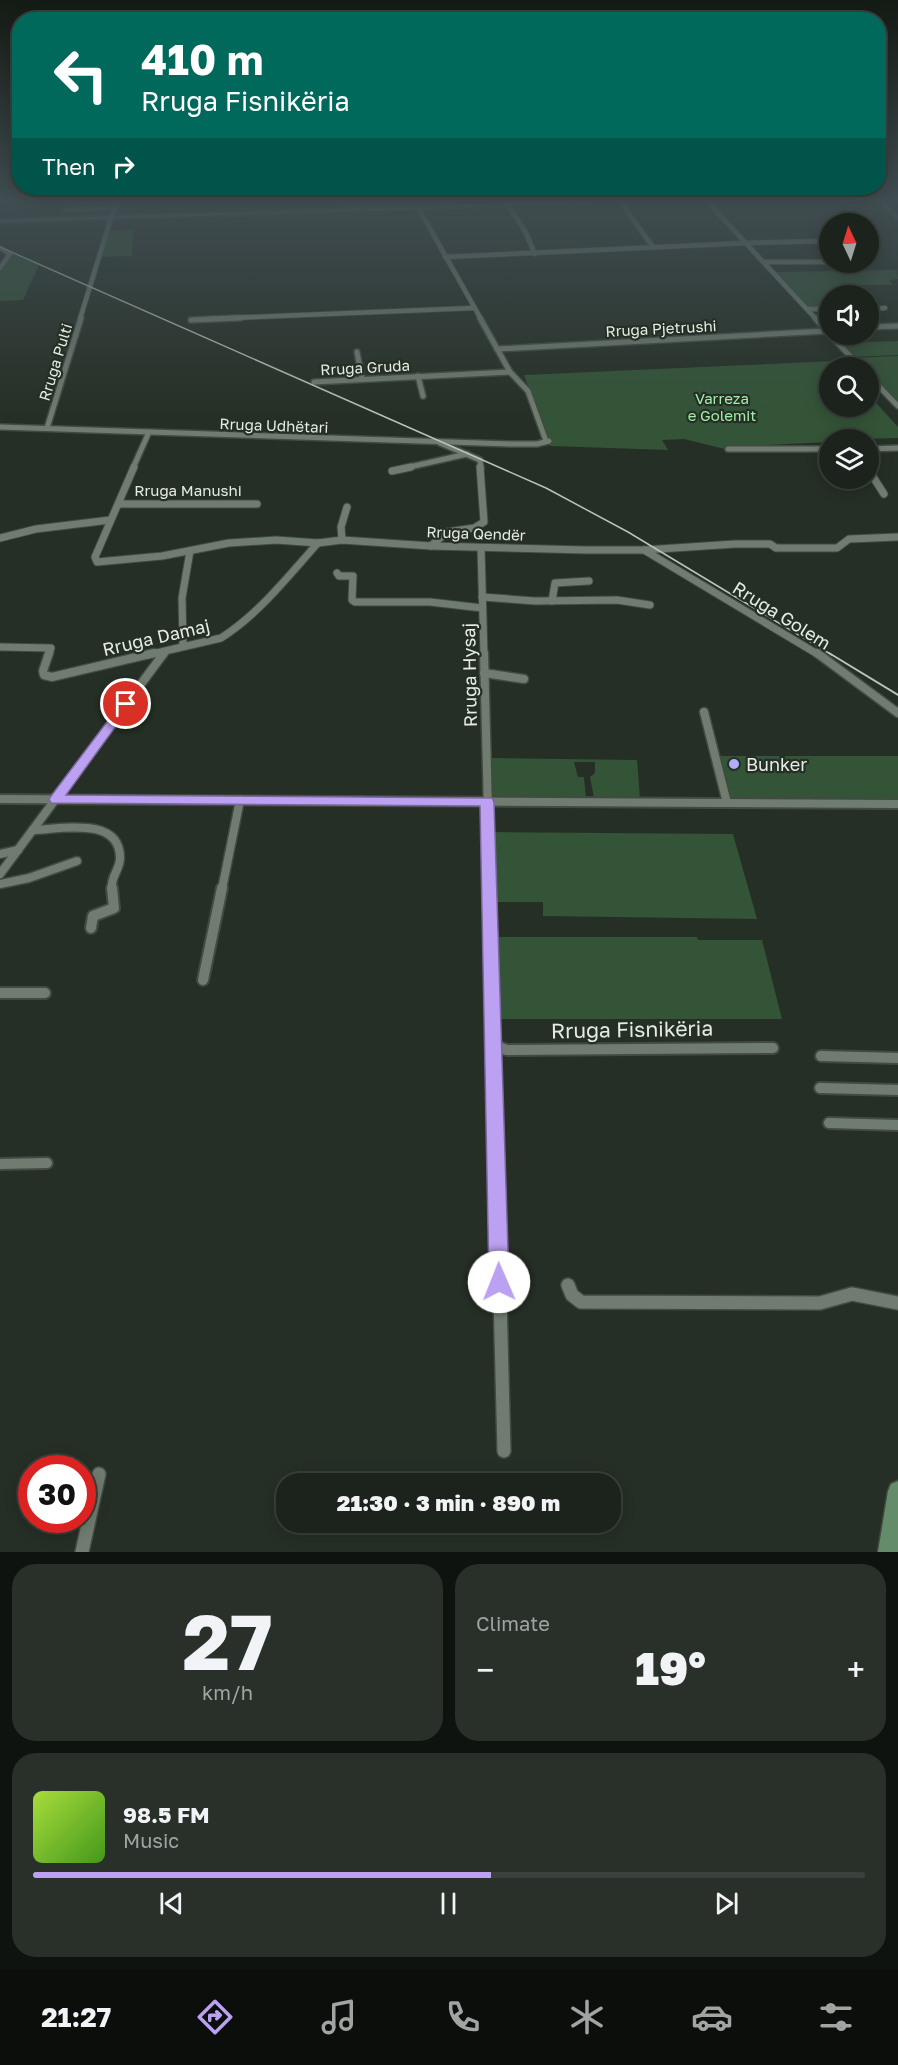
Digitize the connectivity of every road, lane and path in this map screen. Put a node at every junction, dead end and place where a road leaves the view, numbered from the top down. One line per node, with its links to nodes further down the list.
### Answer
1 (94, 272): 26 (street, Rruga Pulti)
2 (453, 272): 4 (street)
3 (773, 272): 5 (street)
4 (473, 308): 9 (street); 15 (street)
5 (809, 309): 6 (street); 10 (street)
6 (819, 309)
7 (879, 309): 8 (street)
8 (885, 309)
9 (191, 320)
10 (819, 320)
11 (898, 326): 12 (street)
12 (879, 327)
13 (819, 329): 15 (street, Rruga Pjetrushi)
14 (841, 345): 17 (street)
15 (497, 349): 18 (street)
16 (357, 352): 20 (street)
17 (851, 357)
18 (510, 372): 19 (street, Rruga Gruda); 28 (street, Rruga Udhëtari)
19 (418, 376): 20 (street, Rruga Gruda); 23 (street, Rruga Gruda)
20 (362, 379): 21 (street, Rruga Gruda)
21 (314, 382)
22 (879, 386): 24 (street)
23 (423, 396)
24 (898, 406)
25 (0, 427): 26 (street, Rruga Udhëtari)
26 (47, 428): 27 (street, Rruga Udhëtari)
27 (149, 432): 28 (street, Rruga Udhëtari); 37 (street, Rruga Qendër)
28 (436, 442): 33 (street)
29 (879, 448): 30 (street)
30 (898, 448)
31 (728, 449): 32 (street)
32 (819, 449)
33 (467, 454): 34 (street); 45 (street)
34 (392, 471)
35 (879, 486): 36 (street)
36 (884, 494)
37 (118, 504): 38 (street, Rruga Manushi); 40 (street, Rruga Qendër)
38 (257, 504)
39 (347, 507): 43 (street)
40 (110, 520): 42 (street); 48 (street, Rruga Qendër)
41 (898, 537): 47 (street, Rruga Qendër)
42 (0, 538)
43 (342, 540): 44 (street, Rruga Qendër); 45 (street, Rruga Qendër)
44 (318, 543): 48 (street, Rruga Qendër); 55 (street, Rruga Damaj)
45 (431, 546): 46 (street, Rruga Qendër)
46 (481, 548): 47 (street, Rruga Qendër); 51 (street, Rruga Hysaj)
47 (644, 550): 61 (street, Rruga Golem)
48 (190, 552): 55 (street)
49 (337, 573): 54 (street)
50 (589, 581): 52 (street)
51 (482, 597): 52 (street); 54 (street, Rruga Hysaj)
52 (552, 601): 53 (street)
53 (650, 605)
54 (482, 608): 58 (street, Rruga Hysaj)
55 (183, 645): 57 (street, Rruga Damaj)
56 (0, 647): 57 (street, Rruga Damaj)
57 (165, 651): 63 (street)
58 (484, 673): 59 (street); 65 (street, Rruga Hysaj)
59 (524, 679)
60 (704, 712): 66 (street)
61 (898, 713)
62 (0, 799): 63 (street)
63 (56, 799): 64 (street); 68 (street)
64 (240, 800): 65 (street); 75 (street)
65 (487, 802): 66 (street); 78 (street)
66 (727, 803): 67 (street)
67 (898, 804)
68 (33, 830): 69 (street); 74 (street)
69 (18, 850): 70 (street); 72 (street)
70 (0, 854)
71 (77, 861): 73 (street)
72 (0, 874)
73 (0, 884)
74 (92, 928)
75 (203, 980)
76 (0, 993): 77 (street)
77 (45, 993)
78 (493, 1045): 79 (street, Rruga Fisnikëria); 90 (street)
79 (773, 1048)
80 (821, 1056): 81 (street)
81 (898, 1058)
82 (820, 1088): 83 (street)
83 (898, 1090)
84 (829, 1123): 85 (street)
85 (898, 1125)
86 (47, 1163): 87 (street)
87 (0, 1164)
88 (568, 1285): 89 (street)
89 (898, 1303)
90 (504, 1451)
91 (99, 1474): 93 (street)
92 (898, 1491): 94 (main road)
93 (82, 1552)
94 (888, 1552)

